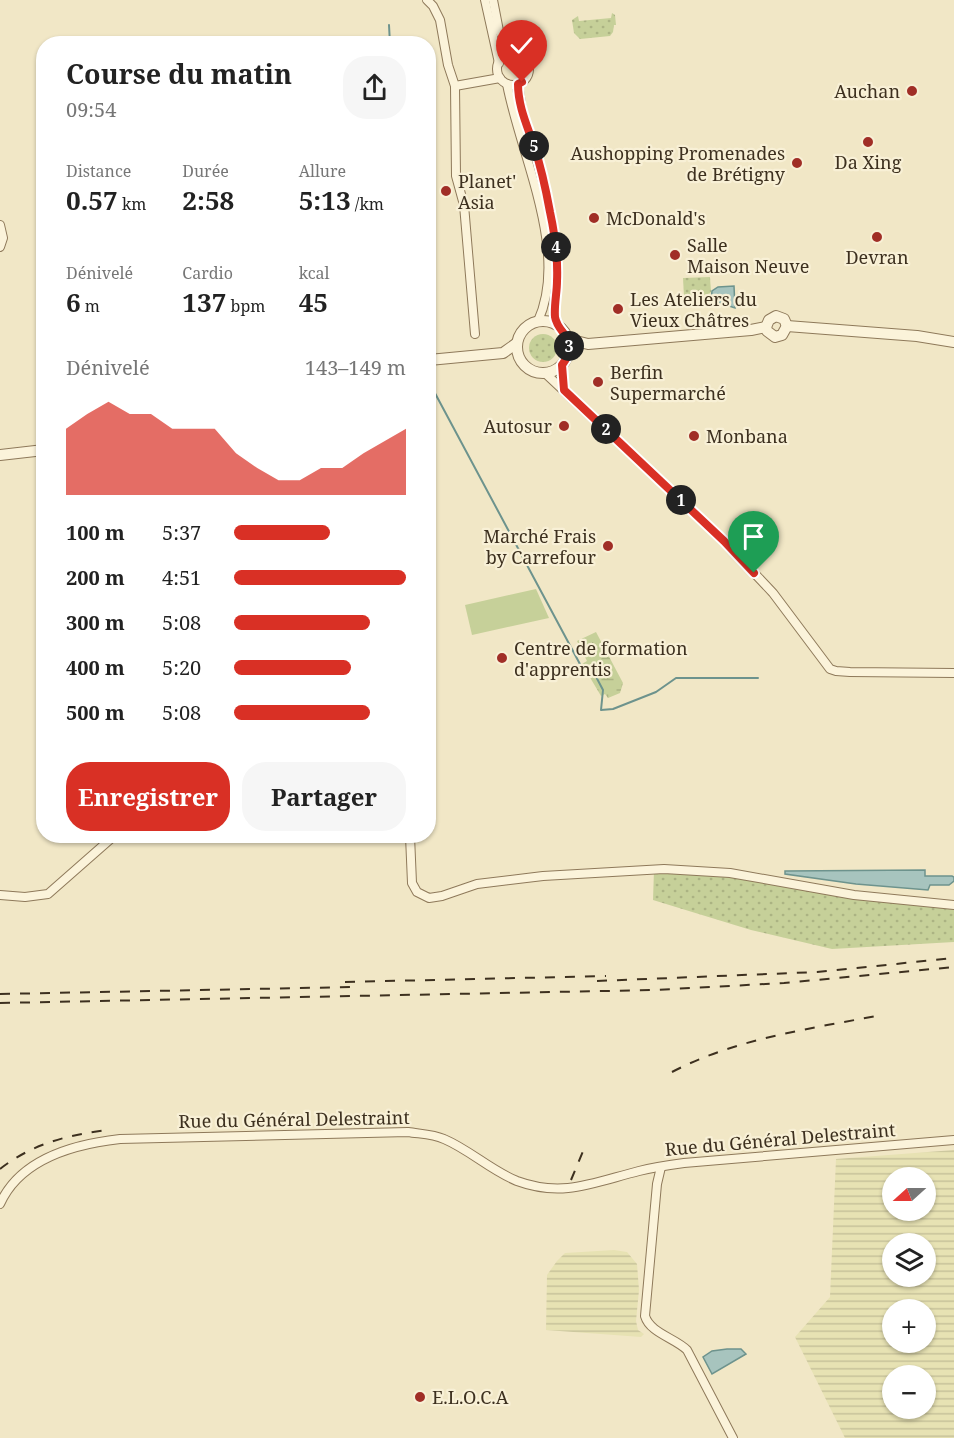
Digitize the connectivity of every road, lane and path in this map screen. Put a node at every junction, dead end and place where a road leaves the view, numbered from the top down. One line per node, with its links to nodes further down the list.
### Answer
1 (427, 0): 9 (street)
2 (484, 0): 5 (street)
3 (494, 0): 4 (street)
4 (513, 54): 5 (street); 8 (street)
5 (498, 65): 6 (street); 7 (street)
6 (479, 81): 7 (street); 9 (street)
7 (503, 81): 8 (street); 12 (street)
8 (518, 84): 13 (street)
9 (455, 86): 14 (street)
10 (0, 225): 11 (street)
11 (0, 247)
12 (538, 321): 13 (street); 17 (street)
13 (556, 325): 15 (street)
14 (475, 334)
15 (568, 339): 18 (street); 19 (street)
16 (952, 341): 18 (street)
17 (517, 343): 20 (street); 22 (street)
18 (588, 344): 19 (street)
19 (569, 352): 23 (street)
20 (503, 353): 21 (street); 22 (street)
21 (436, 359)
22 (520, 359): 24 (street)
23 (562, 365): 24 (street); 25 (street)
24 (545, 373): 25 (street)
25 (564, 390): 28 (street)
26 (36, 451): 27 (street)
27 (0, 455)
28 (954, 673)
29 (106, 843): 31 (street)
30 (410, 843): 32 (street)
31 (0, 895)
32 (954, 905)
33 (954, 1140): 34 (street, Rue du Général Delestraint)
34 (661, 1167): 35 (street, Rue du Général Delestraint); 36 (street)
35 (0, 1204)
36 (733, 1438)

